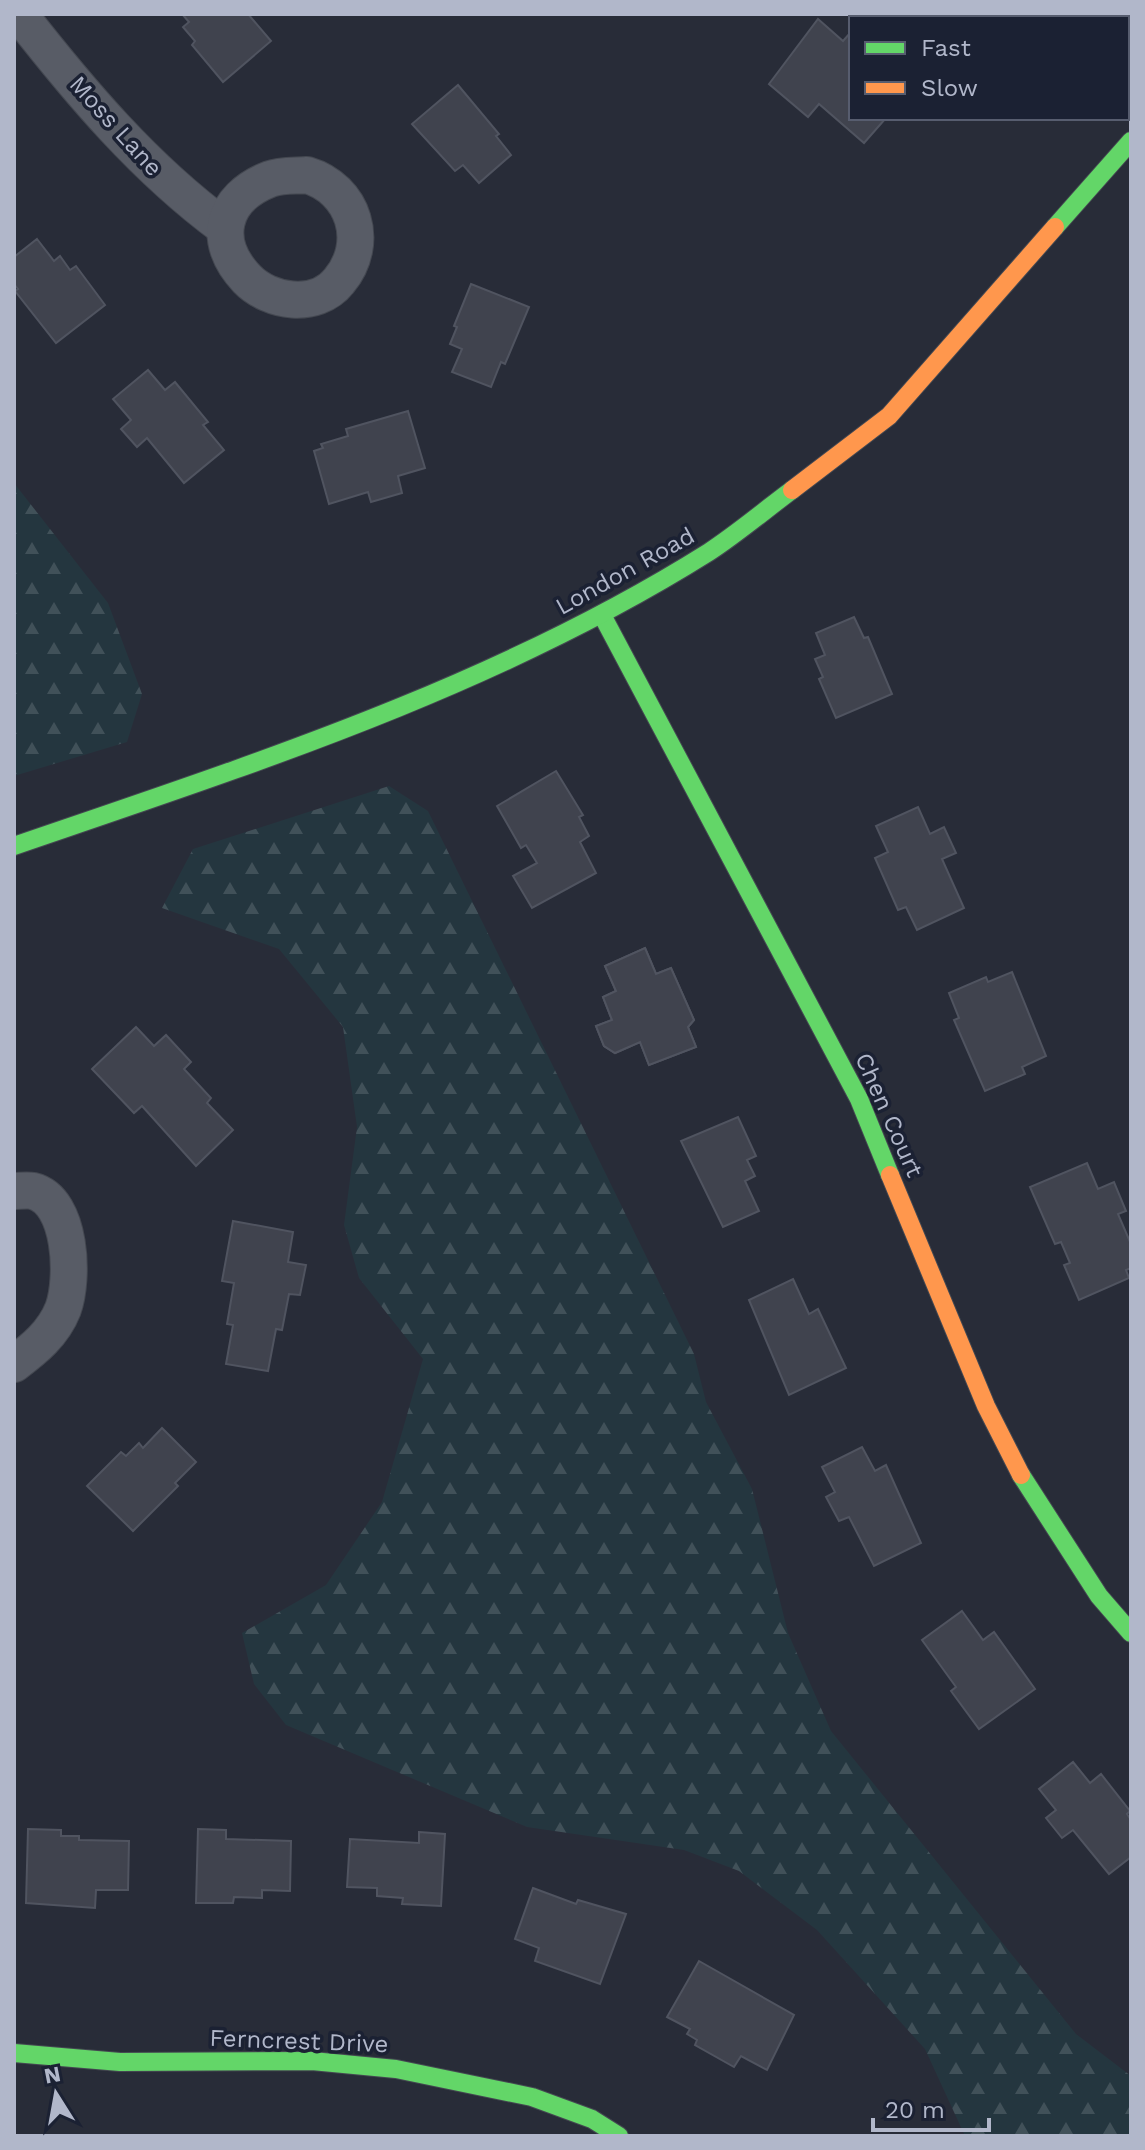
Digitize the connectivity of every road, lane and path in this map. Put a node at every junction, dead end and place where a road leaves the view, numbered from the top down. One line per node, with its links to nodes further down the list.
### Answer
1 (19, 14): 3 (street, Moss Lane)
2 (1131, 141): 4 (street, London Road)
3 (224, 227)
4 (602, 615): 5 (street, London Road); 8 (street, Chen Court)
5 (14, 846)
6 (14, 1191): 7 (street)
7 (14, 1364)
8 (1131, 1633)
9 (14, 2053): 10 (street, Ferncrest Drive)
10 (619, 2136)

